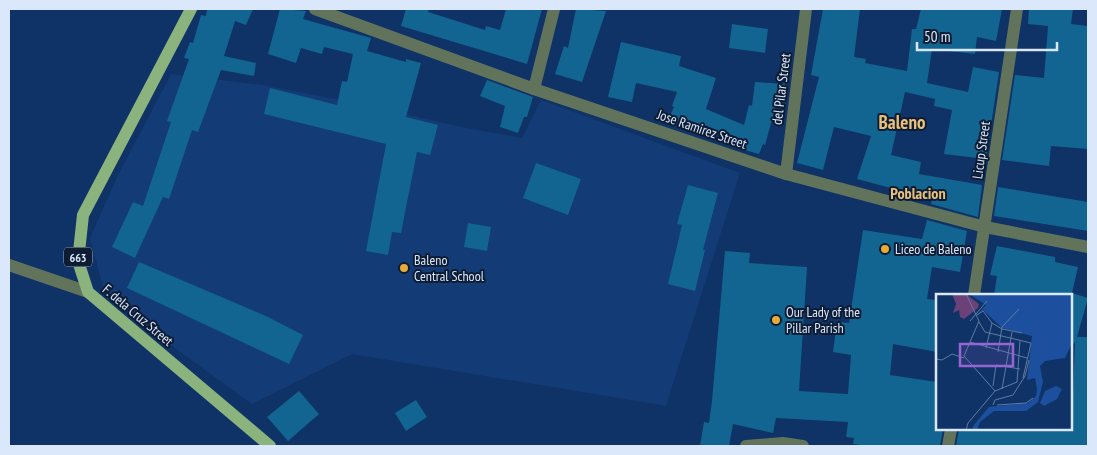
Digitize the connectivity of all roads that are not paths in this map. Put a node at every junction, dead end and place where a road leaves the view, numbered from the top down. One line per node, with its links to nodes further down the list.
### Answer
1 (191, 9): 11 (main road, F. dela Cruz Street / 663)
2 (315, 9): 6 (street, Jose Ramirez Street)
3 (554, 9): 6 (street)
4 (806, 9): 7 (street, del Pilar Street)
5 (1017, 9): 8 (street, Licup Street)
6 (534, 89): 7 (street, Jose Ramirez Street)
7 (786, 174): 8 (street, Jose Ramirez Street)
8 (985, 227): 9 (street, Jose Ramirez Street); 12 (street, Licup Street)
9 (1088, 247)
10 (9, 265): 11 (street)
11 (88, 292): 14 (main road, F. dela Cruz Street)
12 (974, 294)
13 (951, 430): 17 (street)
14 (270, 446)
15 (746, 446): 16 (street)
16 (803, 446)
17 (948, 446)

